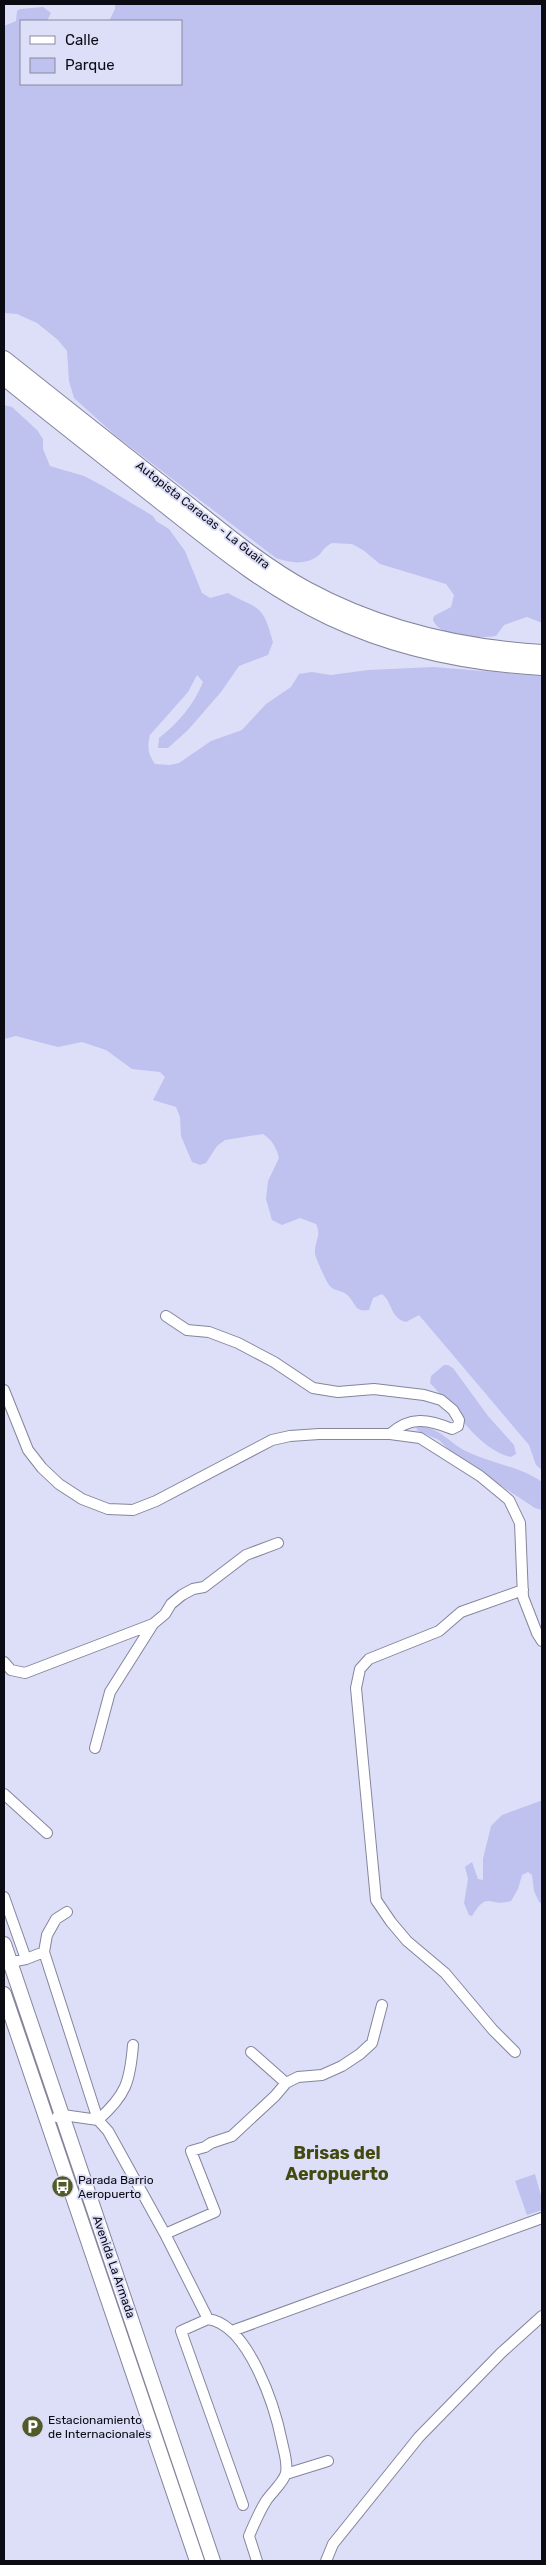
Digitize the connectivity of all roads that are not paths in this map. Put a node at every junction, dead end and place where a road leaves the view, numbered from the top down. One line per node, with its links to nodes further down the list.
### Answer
1 (4, 359): 3 (highway, Autopista Caracas - La Guaira)
2 (4, 377): 4 (highway, Autopista Caracas - La Guaira)
3 (542, 653)
4 (542, 667)
5 (166, 1316): 7 (street)
6 (4, 1390): 7 (street)
7 (390, 1434): 9 (street)
8 (278, 1543): 10 (street)
9 (523, 1590): 11 (street); 26 (street)
10 (154, 1624): 12 (street); 13 (street)
11 (542, 1641)
12 (4, 1662)
13 (95, 1748)
14 (4, 1794): 15 (street)
15 (47, 1833)
16 (4, 1897): 20 (street)
17 (68, 1912): 19 (street)
18 (4, 1944): 21 (main road, Avenida La Armada)
19 (44, 1952): 20 (street); 30 (street)
20 (26, 1959): 21 (street)
21 (11, 1962): 28 (main road, Avenida La Armada)
22 (4, 1994): 29 (main road, Avenida La Armada)
23 (382, 2005): 27 (street)
24 (133, 2045): 30 (street)
25 (251, 2052): 27 (street)
26 (515, 2052)
27 (286, 2083): 32 (street)
28 (63, 2115): 29 (street); 30 (street); 40 (main road, Avenida La Armada)
29 (48, 2120): 39 (main road, Avenida La Armada)
30 (98, 2120): 32 (street)
31 (542, 2218): 35 (street)
32 (165, 2234): 34 (street)
33 (542, 2316): 42 (street)
34 (208, 2319): 35 (street); 38 (street)
35 (232, 2331): 37 (street)
36 (328, 2461): 37 (street)
37 (286, 2474): 41 (street)
38 (243, 2505)
39 (197, 2561)
40 (213, 2561)
41 (257, 2561)
42 (326, 2561)

